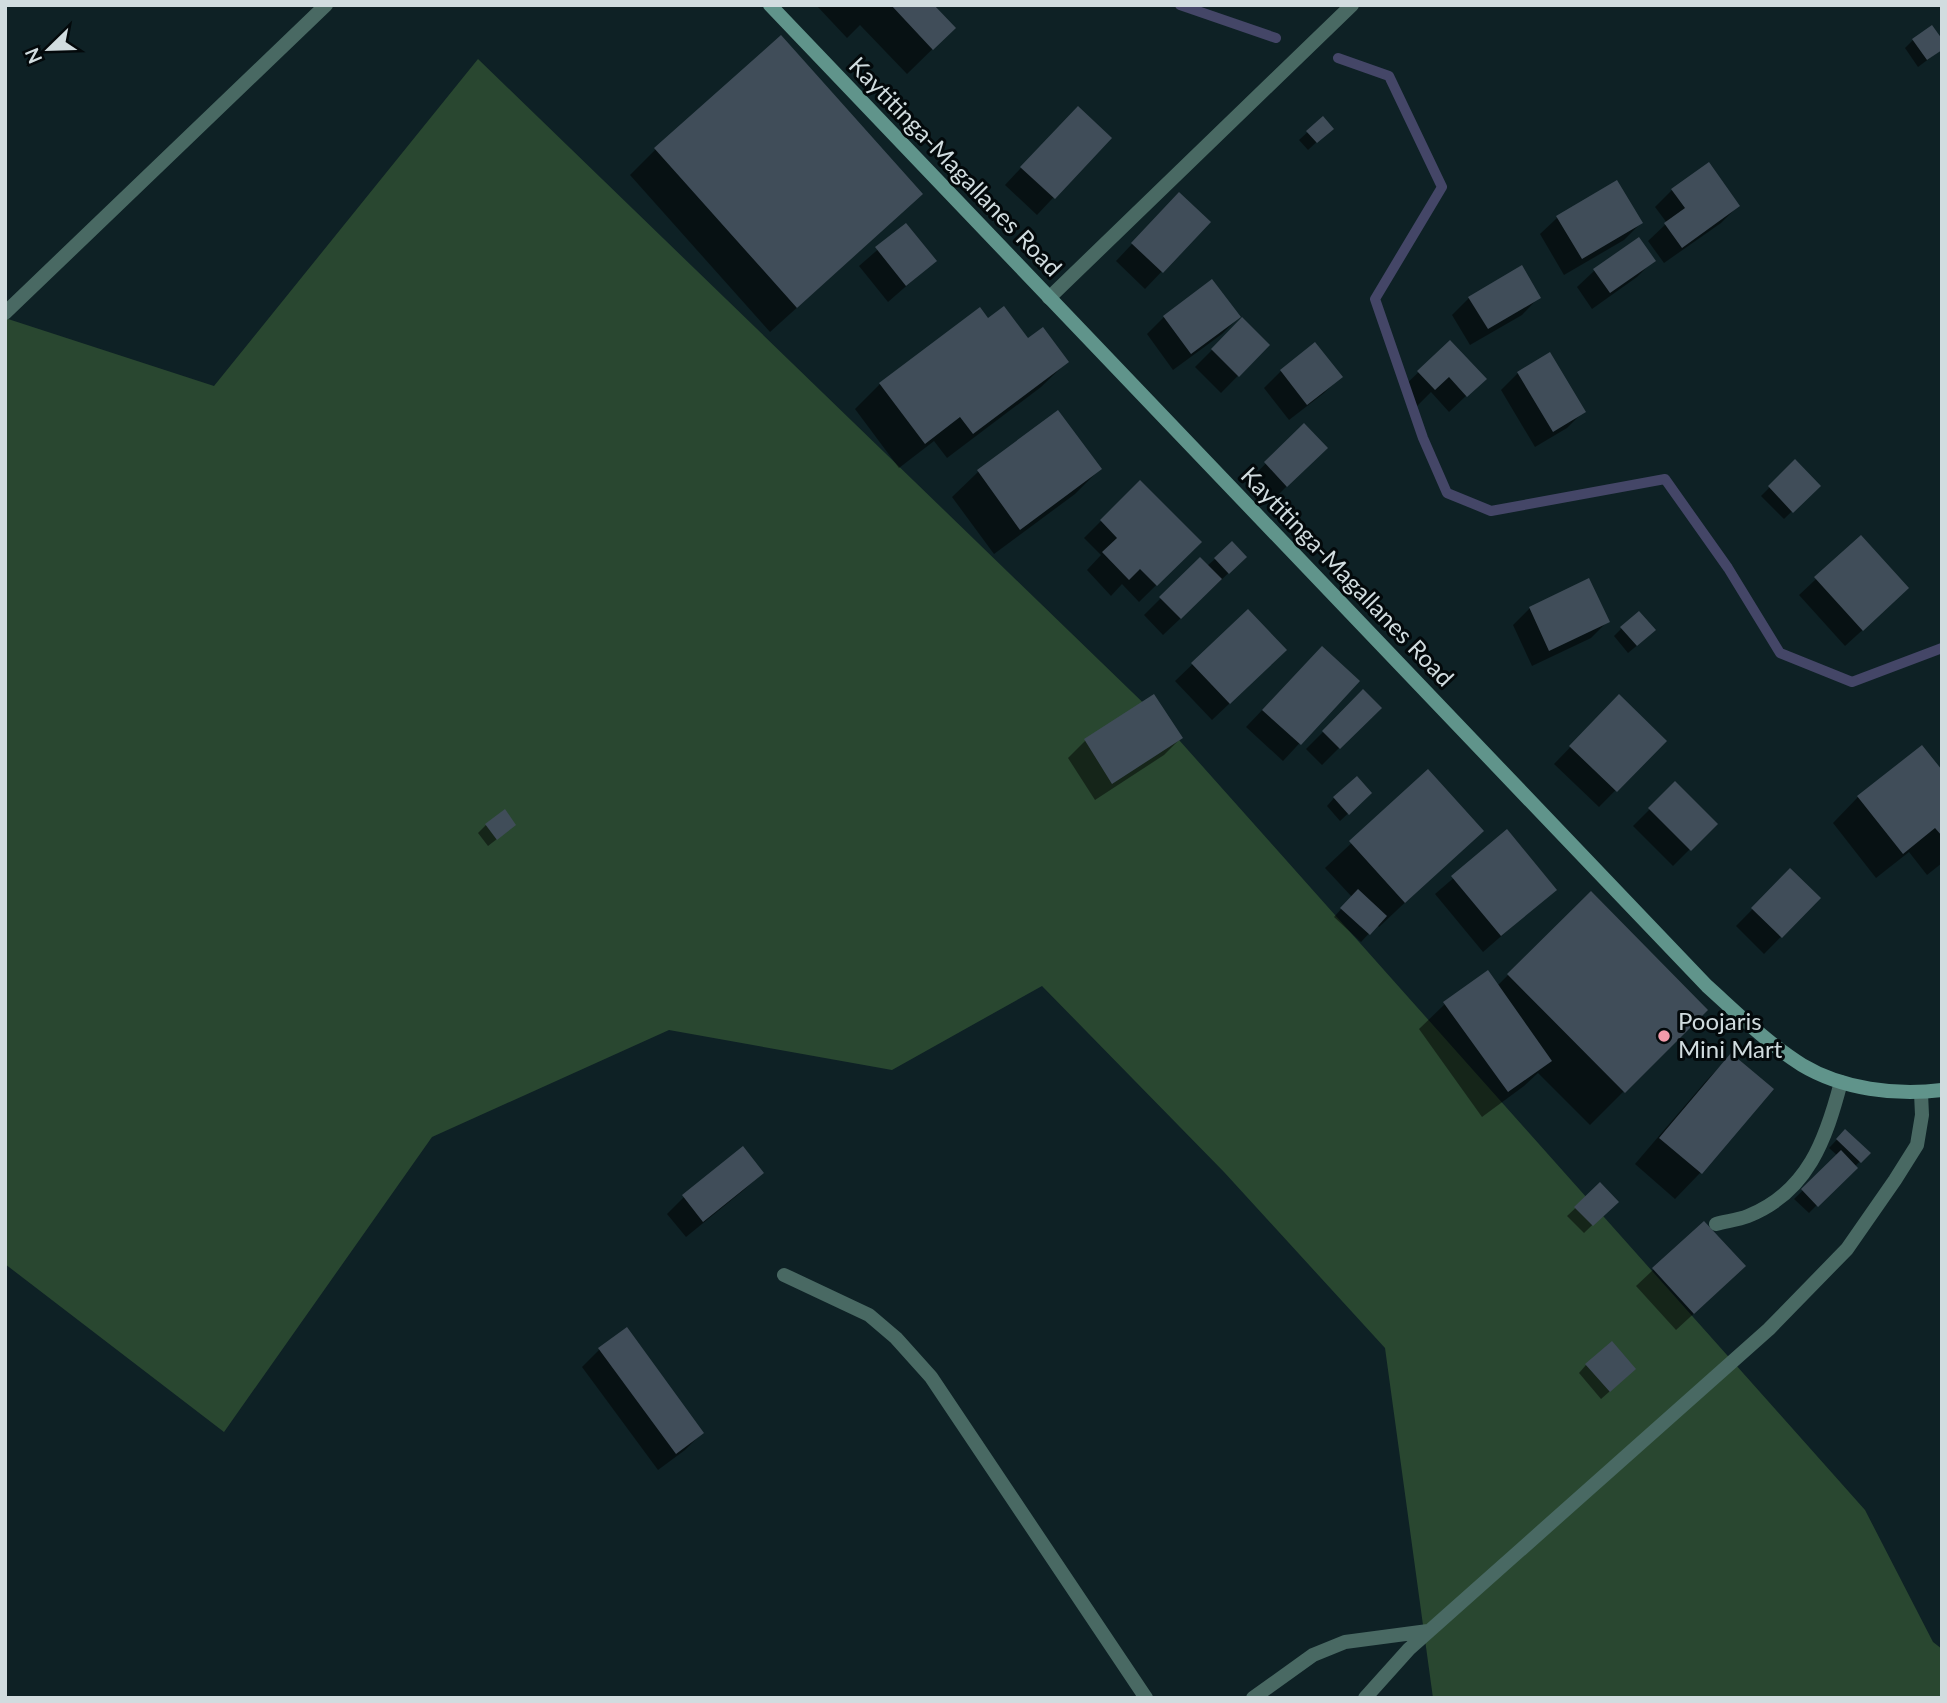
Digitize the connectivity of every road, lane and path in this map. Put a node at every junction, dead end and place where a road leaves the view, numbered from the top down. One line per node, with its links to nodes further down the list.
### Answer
1 (326, 5): 5 (street)
2 (769, 5): 4 (main road, Kaytitinga-Magallanes Road)
3 (1352, 5): 4 (street)
4 (1049, 298): 6 (main road, Kaytitinga-Magallanes Road)
5 (5, 313)
6 (1841, 1082): 8 (main road, Kaytitinga-Magallanes Road); 9 (street)
7 (1942, 1091): 8 (main road, Kaytitinga-Magallanes Road)
8 (1921, 1093): 11 (street)
9 (1716, 1224)
10 (783, 1275): 12 (street)
11 (1428, 1632): 13 (street); 14 (street)
12 (1146, 1698)
13 (1253, 1698)
14 (1365, 1698)

